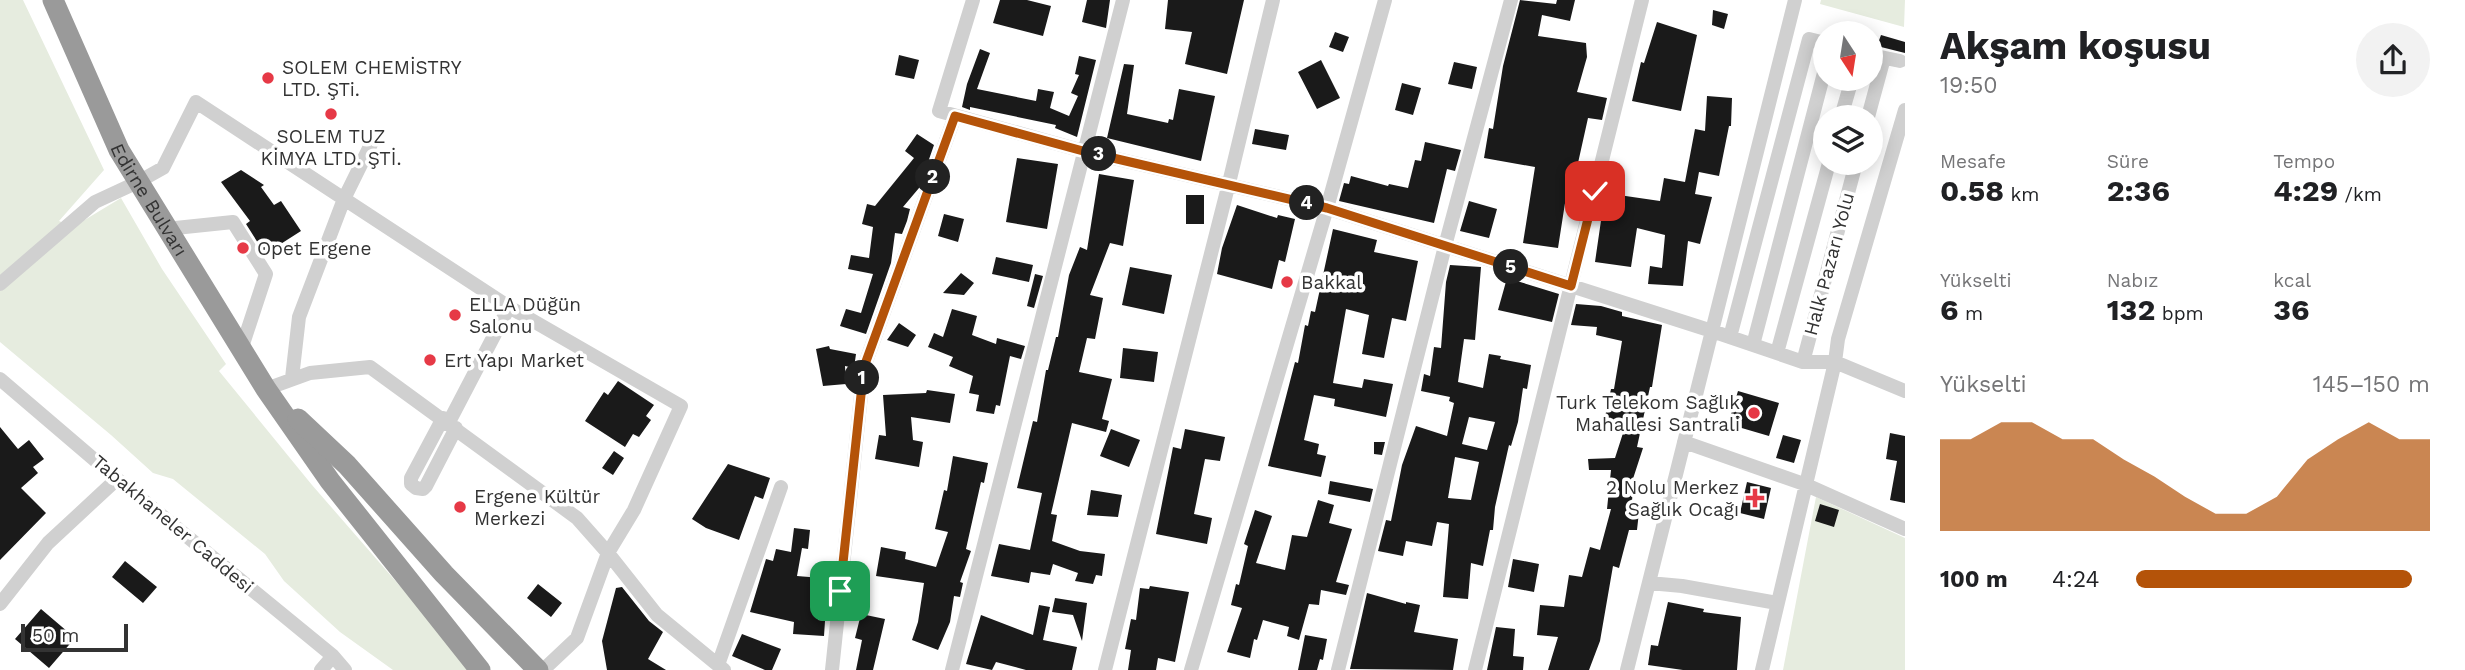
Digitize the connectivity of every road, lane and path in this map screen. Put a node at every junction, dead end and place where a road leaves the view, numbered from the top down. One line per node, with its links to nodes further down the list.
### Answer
1 (52, 0): 22 (highway, Edirne Bulvarı)
2 (973, 0): 14 (street)
3 (1124, 0): 18 (street)
4 (1273, 0): 23 (street)
5 (1385, 0): 25 (street)
6 (1511, 0): 27 (street)
7 (1642, 0): 29 (street)
8 (1795, 0): 31 (street)
9 (1813, 40): 17 (street)
10 (1883, 58): 11 (street)
11 (1900, 61)
12 (1819, 91): 19 (street)
13 (1905, 110): 16 (street)
14 (955, 116): 18 (street); 58 (street)
15 (376, 134): 24 (street)
16 (1900, 142): 37 (street)
17 (1780, 148): 19 (street); 32 (street)
18 (1083, 151): 23 (street); 59 (street)
19 (1803, 154): 33 (street)
20 (1826, 175): 35 (street, Halk Pazarı Yolu)
21 (1848, 175): 36 (street, Halk Pazarı Yolu)
22 (138, 182): 24 (street); 26 (highway, Edirne Bulvarı); 28 (street)
23 (1229, 183): 25 (street); 60 (street)
24 (344, 199): 30 (street); 38 (street)
25 (1327, 208): 27 (street); 61 (street)
26 (166, 229): 34 (highway, Edirne Bulvarı); 34 (street)
27 (1445, 246): 29 (street); 62 (street)
28 (0, 284)
29 (1571, 286): 31 (street); 63 (street)
30 (509, 307): 42 (street); 48 (street)
31 (1712, 331): 32 (street); 43 (street)
32 (1730, 337): 33 (street)
33 (1753, 345): 35 (street)
34 (242, 347): 40 (highway, Edirne Bulvarı)
35 (1777, 353): 36 (street)
36 (1803, 362): 37 (street)
37 (1835, 362): 41 (street); 45 (street)
38 (292, 378): 40 (street); 42 (street)
39 (0, 379): 44 (street, Tabakhaneler Caddesi)
40 (266, 389): 54 (highway, Edirne Bulvarı); 57 (highway, Edirne Bulvarı)
41 (1905, 391)
42 (449, 423): 48 (street)
43 (1684, 442): 45 (street); 49 (street)
44 (117, 479): 51 (street); 52 (street, Tabakhaneler Caddesi)
45 (1804, 484): 47 (street); 50 (street)
46 (781, 487): 53 (street)
47 (1905, 529)
48 (608, 553): 53 (street); 54 (street)
49 (1649, 583): 50 (street); 64 (street)
50 (1777, 603): 65 (street)
51 (0, 604)
52 (333, 656): 55 (street); 56 (street, Tabakhaneler Caddesi)
53 (721, 667)
54 (534, 669)
55 (321, 670)
56 (345, 670)
57 (480, 670)
58 (832, 670)
59 (952, 670)
60 (1105, 670)
61 (1191, 670)
62 (1338, 670)
63 (1475, 670)
64 (1627, 670)
65 (1762, 670)

